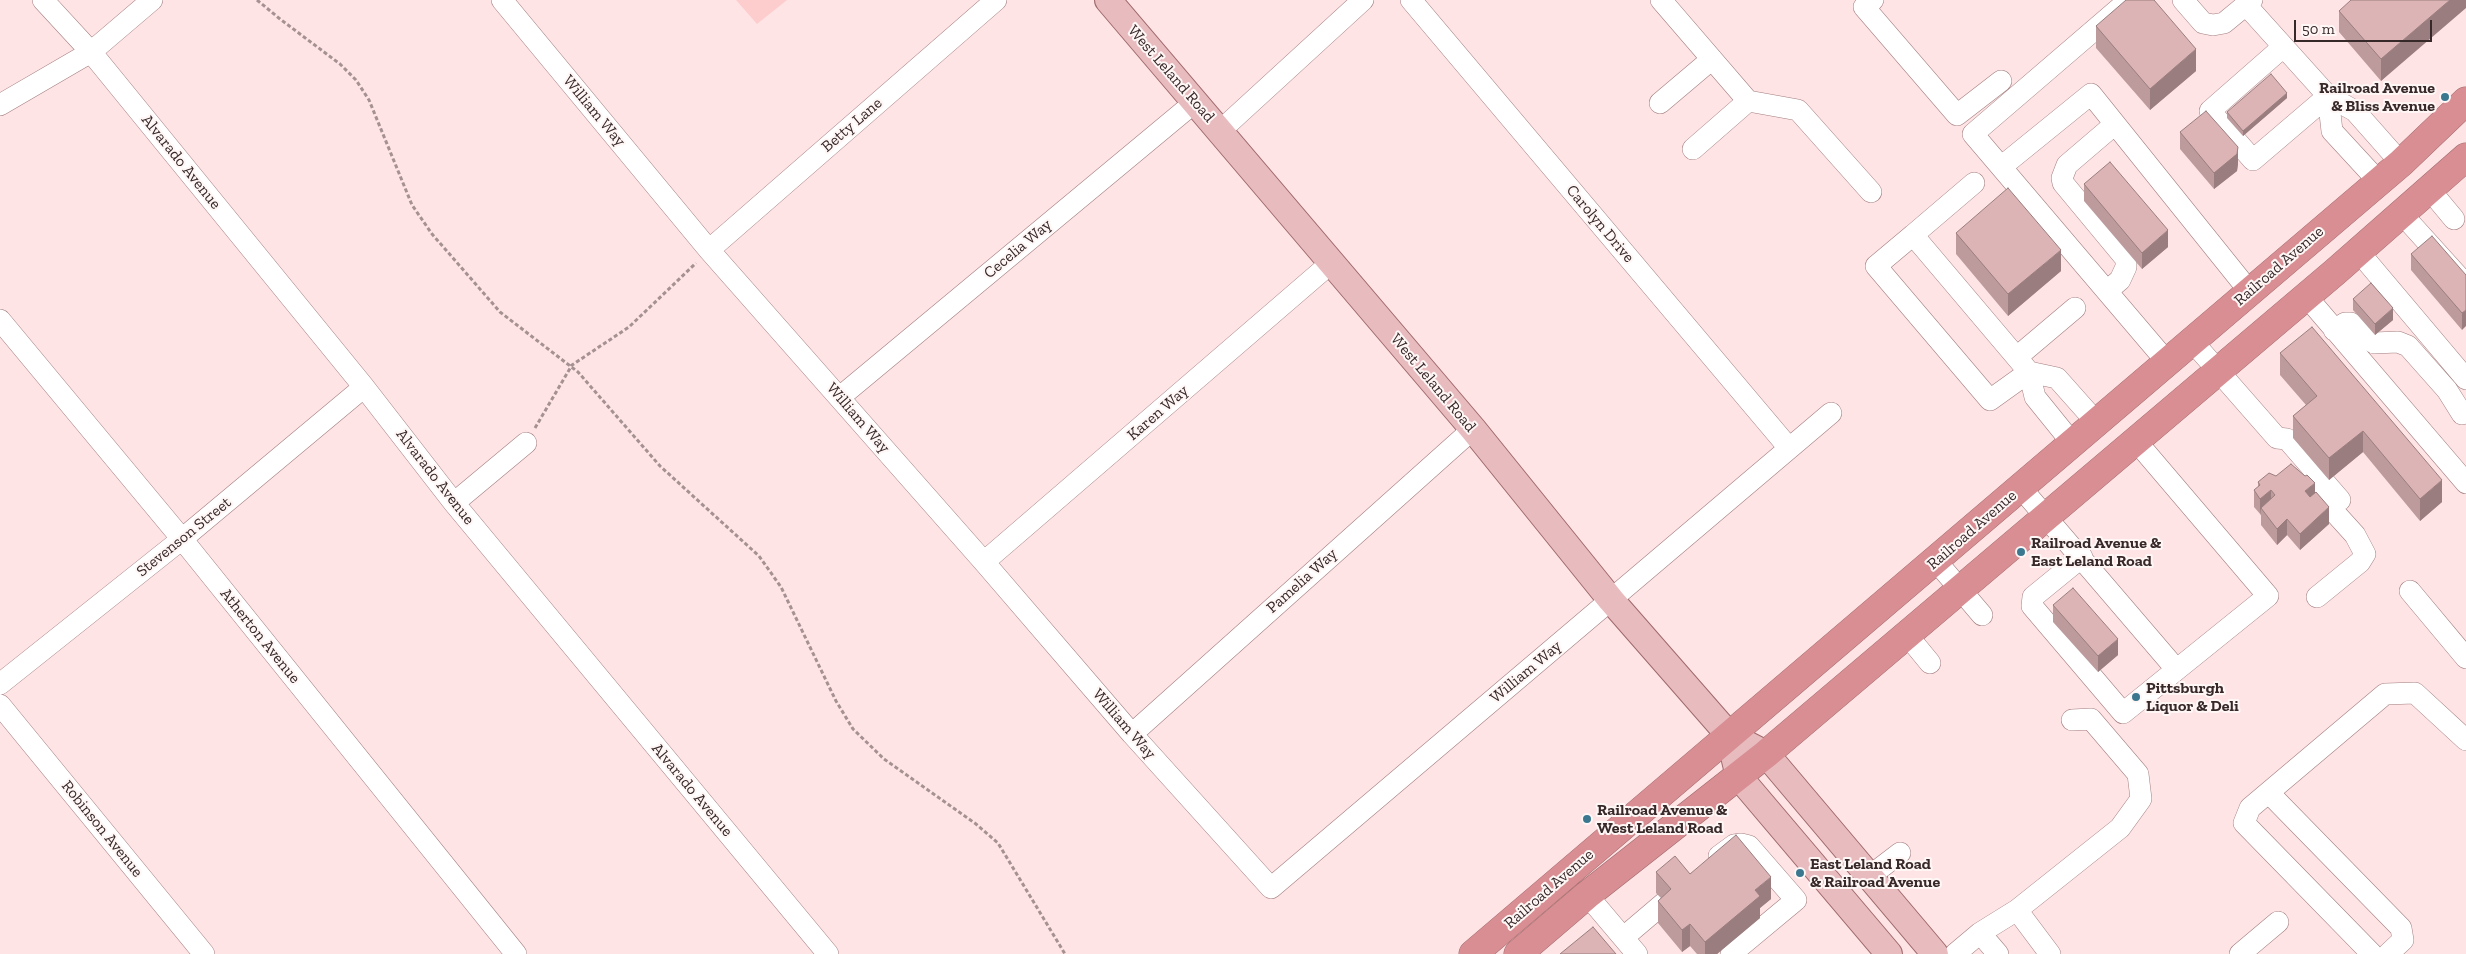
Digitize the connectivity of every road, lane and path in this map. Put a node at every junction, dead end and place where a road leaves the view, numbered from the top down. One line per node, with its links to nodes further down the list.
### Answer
1 (43, 0): 15 (street, Alvarado Avenue)
2 (152, 0): 15 (street)
3 (257, 0): 51 (path)
4 (502, 0): 37 (street, William Way)
5 (996, 0): 37 (street, Betty Lane)
6 (1108, 0): 21 (main road, West Leland Road)
7 (1362, 0): 25 (street)
8 (1411, 0): 64 (street, Carolyn Drive)
9 (1661, 0): 16 (street)
10 (1872, 0): 17 (street)
11 (2129, 0): 29 (street)
12 (2183, 0): 13 (street)
13 (2249, 3): 14 (street)
14 (2283, 47): 18 (street); 18 (street)
15 (91, 52): 23 (street); 54 (street, Alvarado Avenue)
16 (1712, 59): 19 (street); 22 (street)
17 (2001, 81)
18 (2328, 96): 28 (street); 30 (street)
19 (1748, 101): 26 (street); 33 (street)
20 (2466, 101): 28 (highway, Railroad Avenue)
21 (1195, 102): 25 (main road, West Leland Road); 55 (street, Cecelia Way)
22 (1660, 103)
23 (0, 105)
24 (2115, 124): 29 (street); 42 (street); 43 (street)
25 (1220, 131): 39 (main road, West Leland Road)
26 (1693, 149)
27 (2466, 157): 32 (highway, Railroad Avenue)
28 (2400, 163): 30 (highway, Railroad Avenue); 40 (highway)
29 (2001, 167): 42 (street)
30 (2379, 182): 43 (highway, Railroad Avenue)
31 (1974, 183): 36 (street)
32 (2429, 189): 34 (highway, Railroad Avenue); 35 (street)
33 (1871, 192)
34 (2402, 213): 38 (highway, Railroad Avenue); 41 (street)
35 (2454, 219)
36 (1913, 235): 50 (street); 50 (street)
37 (709, 250): 51 (path); 55 (street, William Way)
38 (2358, 251): 40 (highway, Railroad Avenue); 53 (street)
39 (1331, 263): 59 (main road, West Leland Road); 73 (street, Karen Way)
40 (2335, 272): 44 (highway, Railroad Avenue)
41 (2466, 285)
42 (2107, 291): 49 (street)
43 (2250, 292): 48 (highway, Railroad Avenue)
44 (2306, 296): 47 (street); 52 (highway, Railroad Avenue)
45 (2075, 308): 50 (street)
46 (0, 320): 70 (street, Atherton Avenue)
47 (2334, 330): 57 (street); 65 (street)
48 (2192, 341): 49 (highway, Railroad Avenue); 52 (street)
49 (2167, 362): 58 (highway, Railroad Avenue)
50 (2023, 364): 58 (street); 63 (street)
51 (572, 366): 62 (path); 104 (path)
52 (2218, 370): 60 (street); 61 (highway, Railroad Avenue)
53 (2466, 379)
54 (364, 387): 68 (street, Alvarado Avenue); 70 (street, Stevenson Street)
55 (840, 397): 73 (street, William Way)
56 (1831, 414): 64 (street, William Way)
57 (2462, 414)
58 (2097, 423): 63 (highway, Railroad Avenue)
59 (1473, 429): 77 (main road, West Leland Road); 86 (street, Pamelia Way)
60 (2278, 438): 67 (street); 76 (street)
61 (2136, 441): 69 (highway, Railroad Avenue); 82 (street)
62 (526, 444): 68 (street)
63 (2073, 444): 66 (highway, Railroad Avenue)
64 (1789, 448): 77 (street, William Way)
65 (2466, 484)
66 (2021, 488): 69 (street); 72 (highway, Railroad Avenue)
67 (2340, 500)
68 (454, 503): 103 (street, Alvarado Avenue)
69 (2046, 517): 71 (street); 74 (highway, Railroad Avenue)
70 (182, 539): 83 (street, Stevenson Street); 102 (street, Atherton Avenue)
71 (2082, 558): 82 (street); 82 (street)
72 (1936, 561): 74 (street); 87 (highway, Railroad Avenue)
73 (984, 562): 86 (street, William Way)
74 (1960, 590): 78 (street); 79 (highway, Railroad Avenue)
75 (2410, 591): 80 (street)
76 (2317, 597)
77 (1611, 600): 86 (street, William Way); 87 (main road, West Leland Road)
78 (1982, 615)
79 (1907, 635): 81 (street); 89 (highway, Railroad Avenue)
80 (2466, 658)
81 (1930, 663)
82 (2176, 669)
83 (0, 684)
84 (0, 705): 101 (street, Robinson Avenue)
85 (2072, 720): 97 (street)
86 (1132, 734)
87 (1729, 735): 89 (main road, West Leland Road); 90 (main road); 105 (highway, Railroad Avenue)
88 (2466, 740): 91 (street)
89 (1766, 754): 90 (highway, Railroad Avenue); 94 (main road)
90 (1739, 777): 95 (highway, Railroad Avenue); 109 (main road)
91 (2269, 793): 115 (street); 116 (street)
92 (1900, 853): 94 (street)
93 (1705, 868): 108 (street)
94 (1870, 876): 110 (main road)
95 (1588, 895): 100 (street); 106 (highway, Railroad Avenue)
96 (1664, 902): 100 (street)
97 (2017, 910): 99 (street); 113 (street)
98 (2278, 922): 114 (street)
99 (1980, 933): 111 (street); 112 (street)
100 (1624, 937): 107 (street)
101 (204, 954)
102 (516, 954)
103 (828, 954)
104 (1065, 954)
105 (1473, 954)
106 (1518, 954)
107 (1637, 954)
108 (1731, 954)
109 (1889, 954)
110 (1936, 954)
111 (1955, 954)
112 (1998, 954)
113 (2050, 954)
114 (2240, 954)
115 (2372, 954)
116 (2388, 954)

